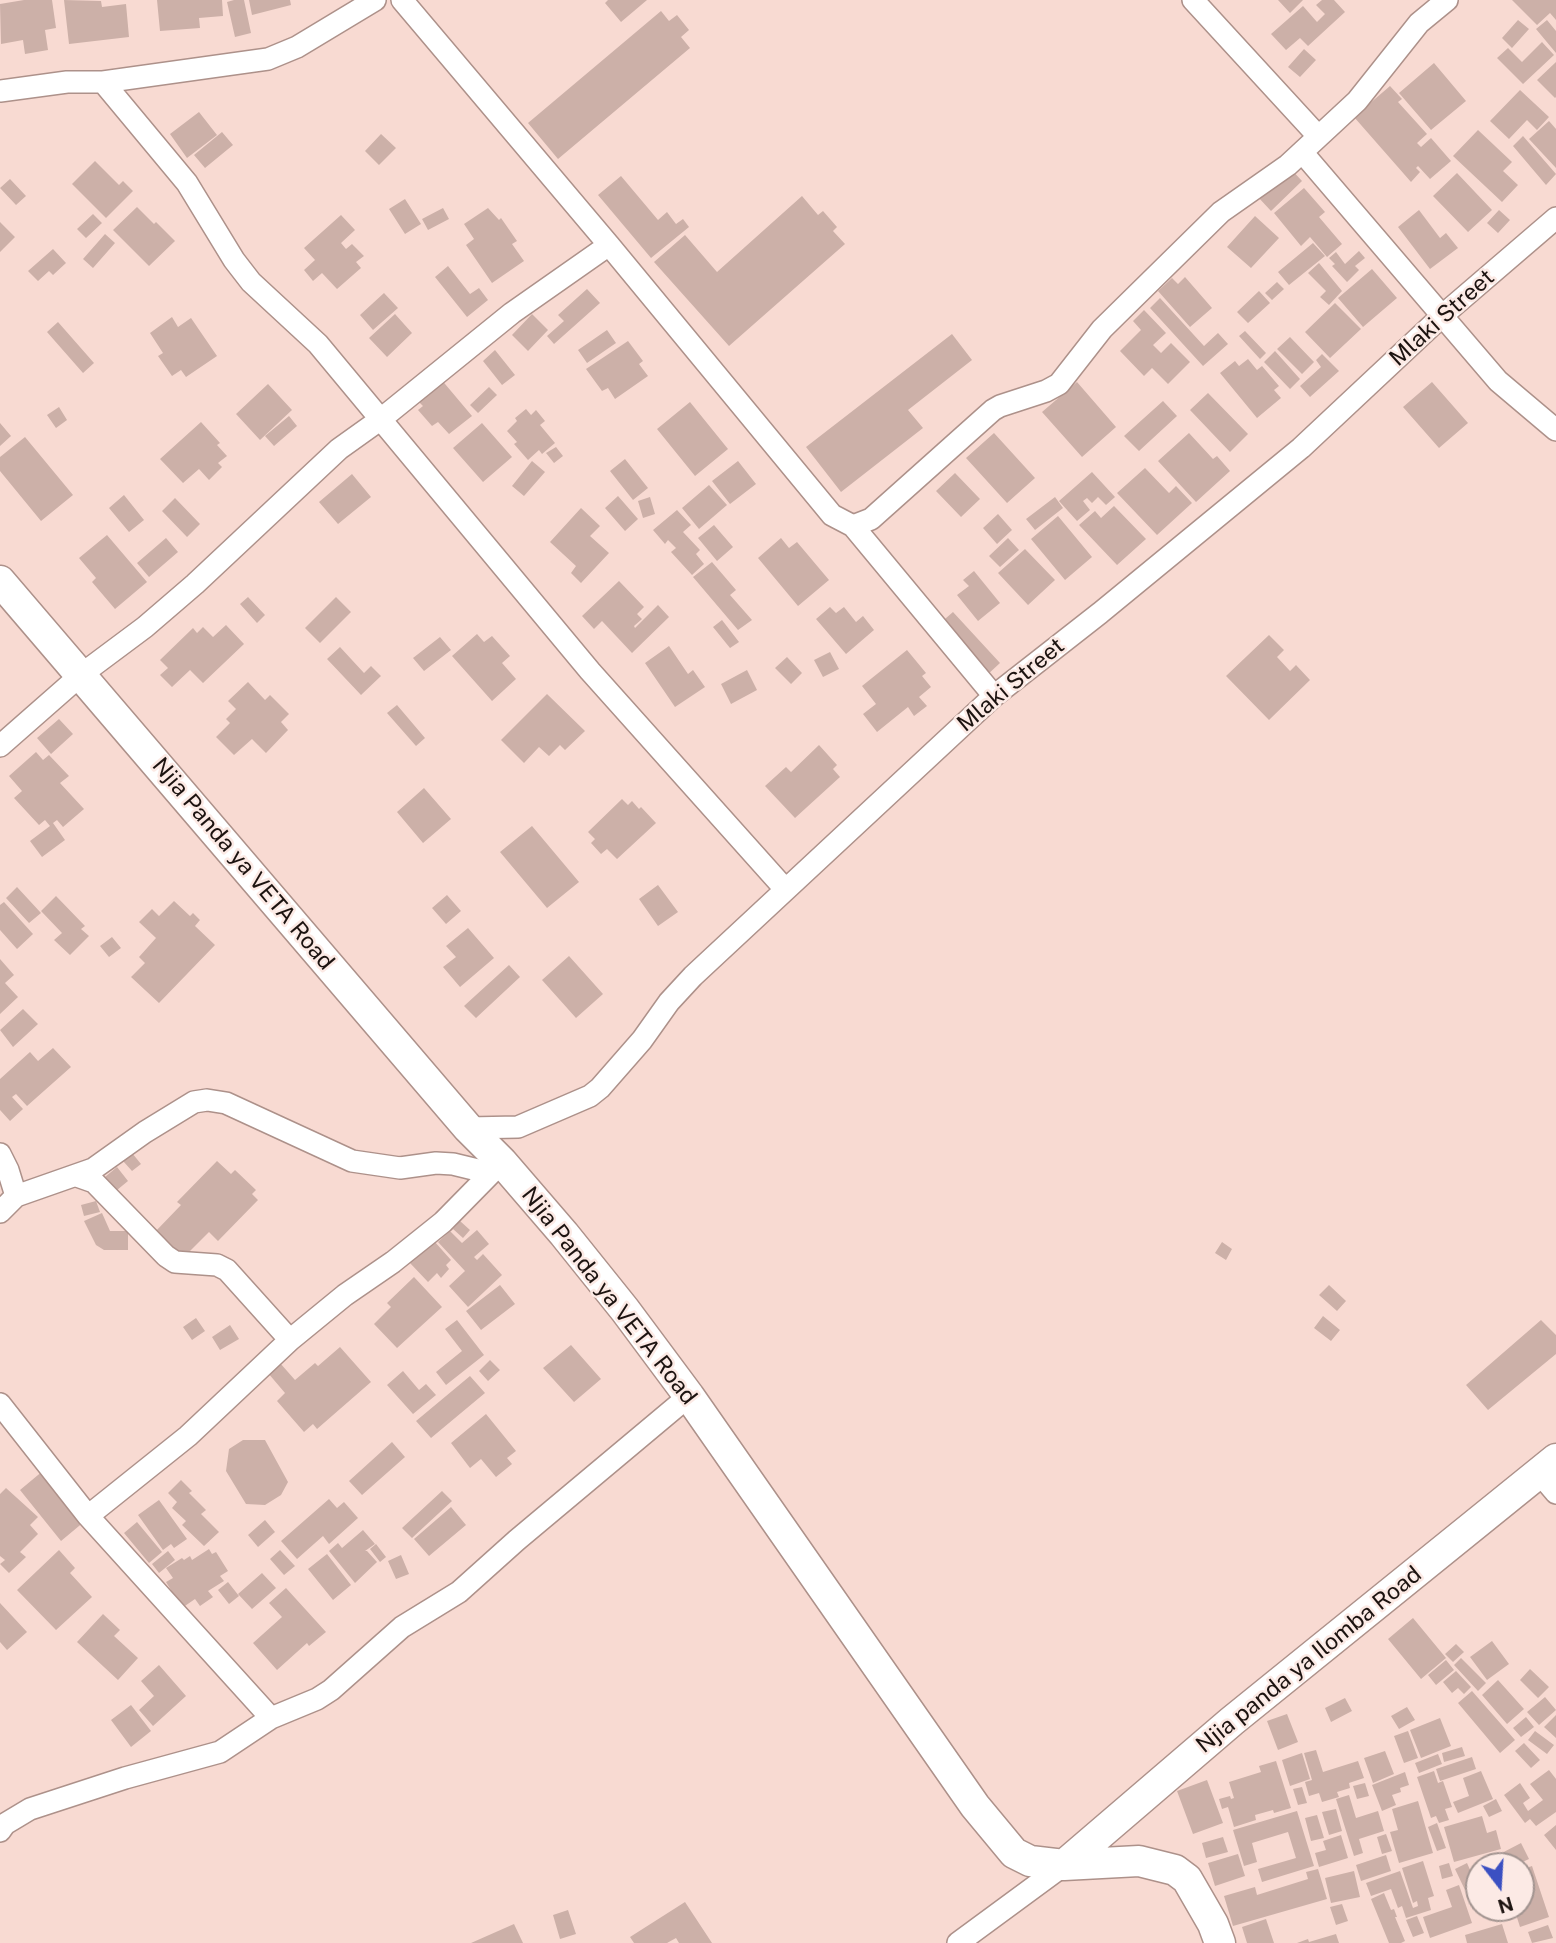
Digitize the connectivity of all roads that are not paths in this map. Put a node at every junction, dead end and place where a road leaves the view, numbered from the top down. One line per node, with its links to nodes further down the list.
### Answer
1 (375, 0): 5 (street)
2 (402, 0): 10 (street)
3 (1193, 0): 7 (street)
4 (1447, 0): 7 (street)
5 (103, 82): 6 (street); 12 (street)
6 (0, 92)
7 (1318, 136): 8 (street)
8 (1302, 152): 11 (street); 14 (street)
9 (1556, 218): 11 (street, Mlaki Street)
10 (609, 244): 12 (street); 14 (street)
11 (1443, 315): 13 (street); 17 (street, Mlaki Street)
12 (381, 419): 16 (street); 19 (street)
13 (1556, 430)
14 (853, 526): 17 (street)
15 (0, 581): 16 (street, Njia Panda ya VETA Road)
16 (82, 674): 18 (street); 20 (street, Njia Panda ya VETA Road)
17 (994, 696): 19 (street, Mlaki Street)
18 (0, 746)
19 (785, 889): 20 (street, Mlaki Street)
20 (468, 1128): 22 (street, Njia Panda ya VETA Road)
21 (0, 1154): 24 (street)
22 (496, 1168): 23 (street); 26 (street); 27 (street, Njia Panda ya VETA Road)
23 (78, 1176): 24 (street); 26 (street)
24 (16, 1196): 25 (street)
25 (0, 1212)
26 (290, 1340): 30 (street)
27 (689, 1396): 31 (street); 33 (street, Njia Panda ya VETA Road)
28 (0, 1404): 30 (street)
29 (1550, 1475): 33 (street, Njia panda ya Ilomba Road)
30 (88, 1516): 31 (street)
31 (271, 1718): 32 (street)
32 (0, 1831)
33 (1064, 1865): 34 (street); 35 (street, Njia Panda ya VETA Road)
34 (958, 1943)
35 (1220, 1943)

